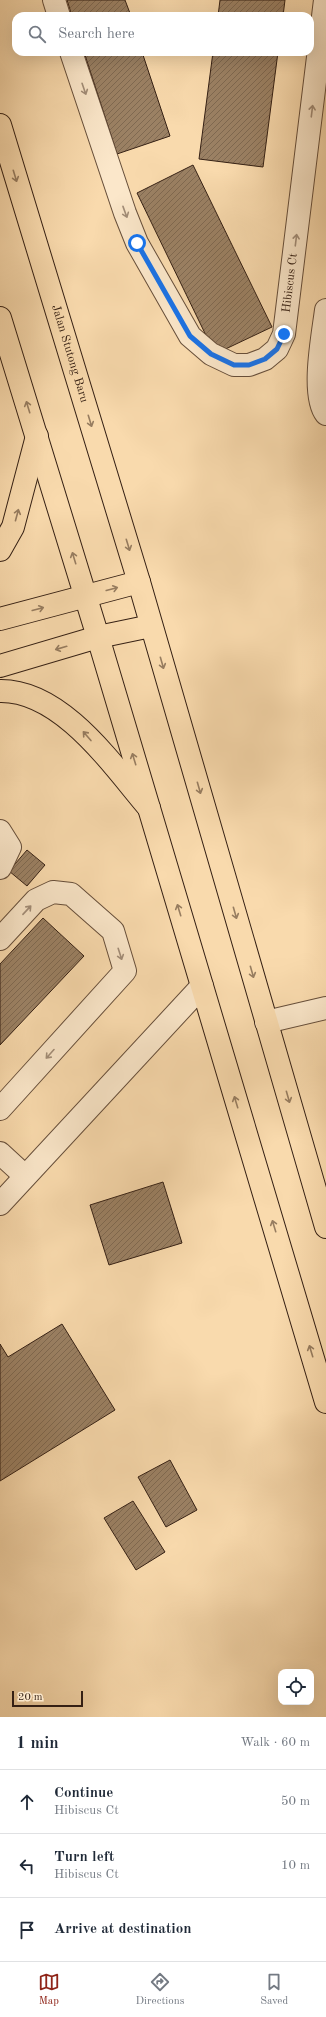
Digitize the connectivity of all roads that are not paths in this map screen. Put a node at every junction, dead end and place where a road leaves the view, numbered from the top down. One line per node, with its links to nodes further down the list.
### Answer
1 (54, 0): 3 (street)
2 (325, 0): 4 (street, Hibiscus Ct, one-way to 2)
3 (58, 12)
4 (72, 56)
5 (0, 126): 11 (main road, Jalan Stutong Baru, one-way to 11)
6 (326, 310): 8 (street)
7 (0, 318): 9 (main road, one-way to 7)
8 (326, 414)
9 (37, 436): 10 (main road, one-way to 9); 12 (main road, one-way to 9)
10 (0, 550)
11 (139, 582): 12 (main road, one-way to 11); 14 (main road, Jalan Stutong Baru)
12 (86, 596): 13 (main road, one-way to 12); 15 (main road)
13 (0, 618)
14 (151, 626): 15 (main road); 24 (main road, Jalan Stutong Baru, one-way to 24)
15 (98, 637): 16 (main road, one-way to 16); 18 (main road, one-way to 15)
16 (0, 666)
17 (0, 691): 18 (main road, one-way to 17)
18 (149, 808): 22 (main road, one-way to 18)
19 (0, 831): 20 (street)
20 (0, 868)
21 (0, 939): 25 (street, one-way to 25)
22 (202, 986): 27 (street); 30 (main road, one-way to 22)
23 (326, 1008): 24 (street)
24 (266, 1022): 29 (main road, Jalan Stutong Baru, one-way to 29)
25 (0, 1109)
26 (0, 1153): 27 (street)
27 (25, 1176): 28 (street)
28 (0, 1204)
29 (326, 1227)
30 (326, 1402)

